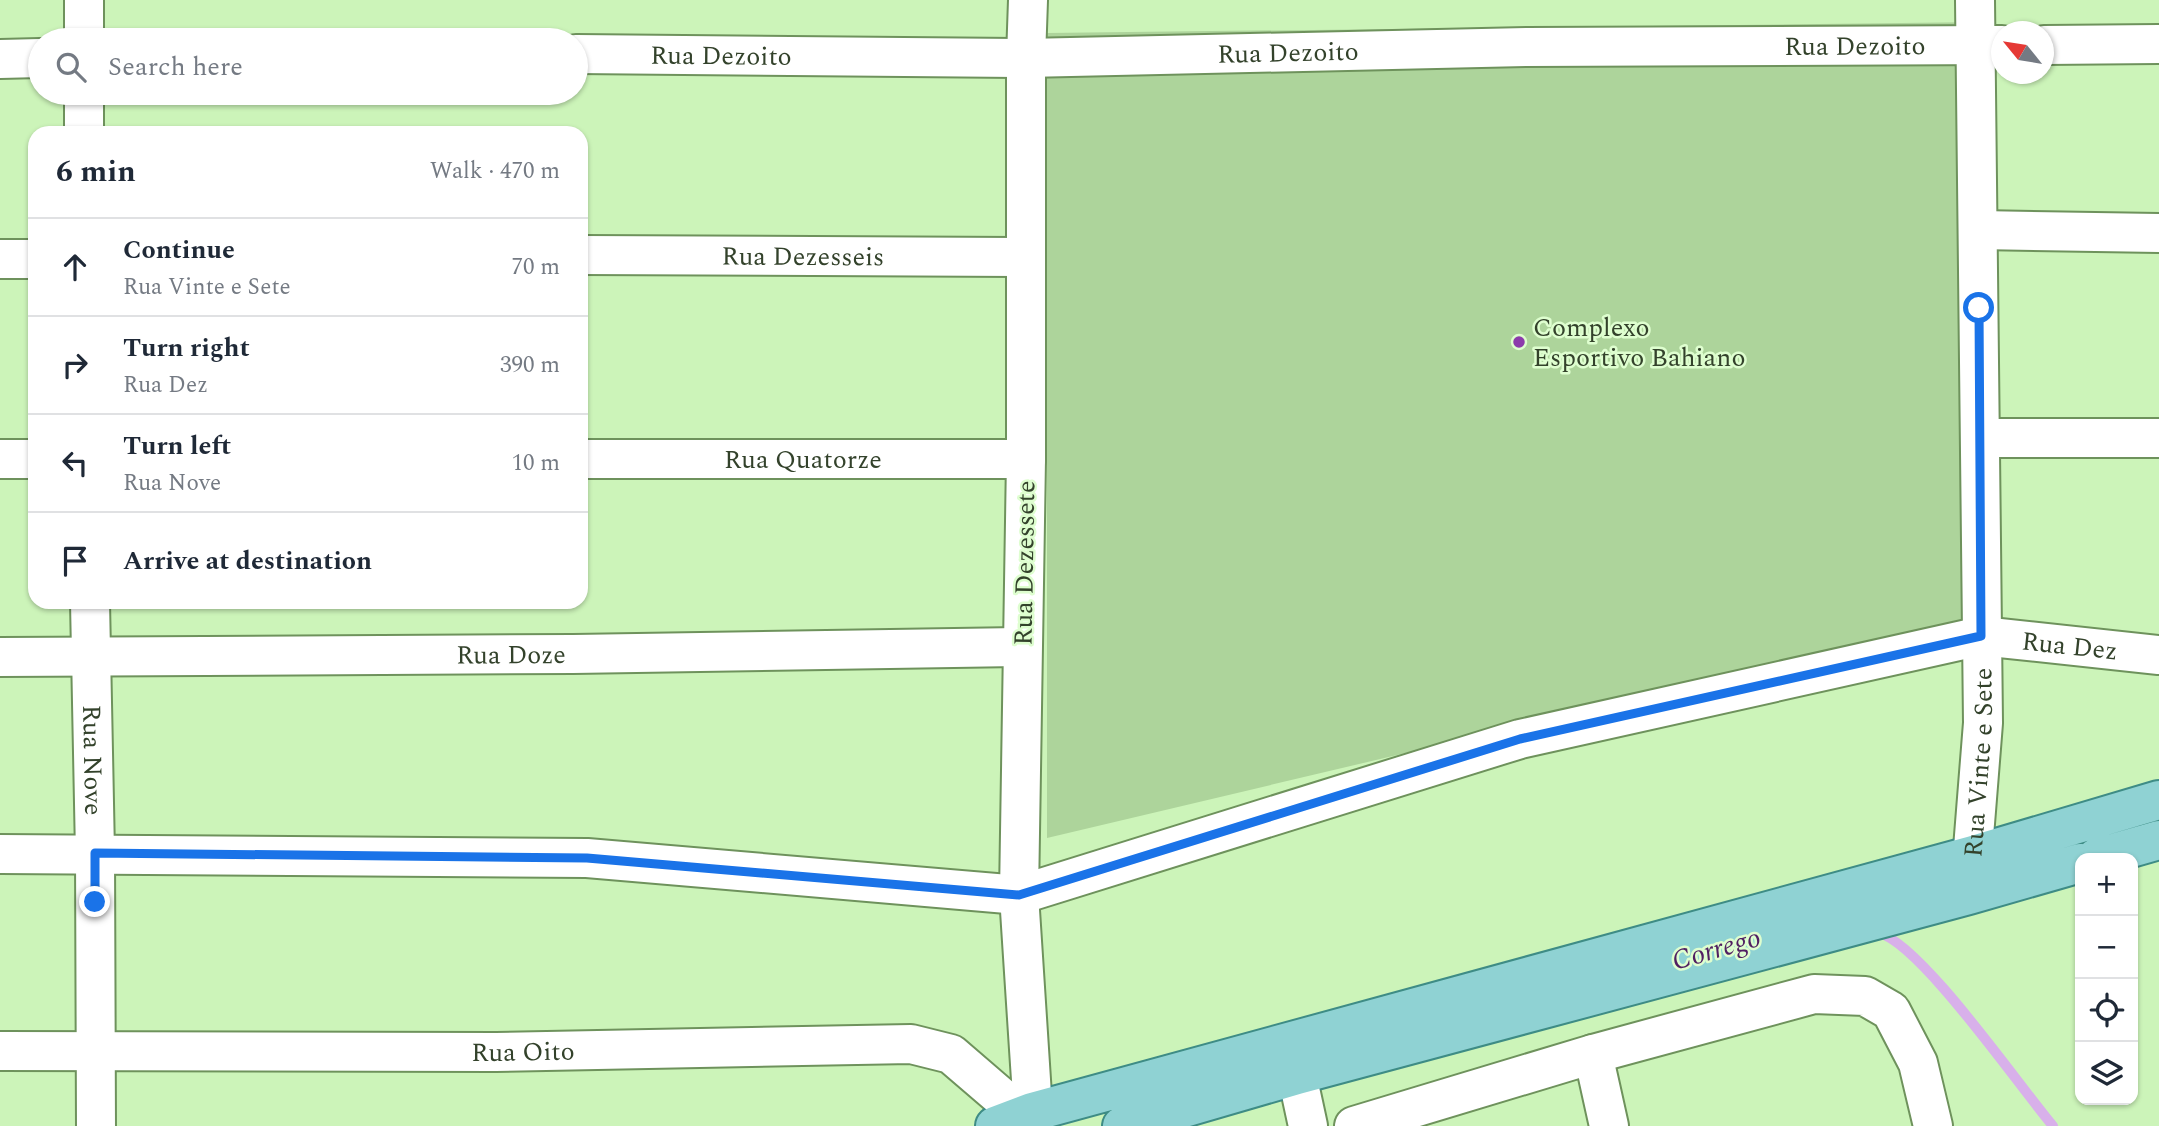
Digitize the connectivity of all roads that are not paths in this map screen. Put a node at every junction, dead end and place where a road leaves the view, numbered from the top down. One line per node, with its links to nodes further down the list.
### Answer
1 (84, 0): 4 (street)
2 (1028, 0): 10 (street, Rua Dezessete)
3 (1975, 0): 6 (street, Rua Vinte e Sete)
4 (84, 28)
5 (2159, 44): 7 (street)
6 (1989, 45): 10 (street, Rua Dezoito); 14 (street, Rua Vinte e Sete)
7 (2054, 45)
8 (588, 54): 10 (street, Rua Dezoito)
9 (28, 58): 11 (street)
10 (1026, 58): 17 (street, Rua Dezessete)
11 (0, 59)
12 (84, 105): 13 (street)
13 (84, 126)
14 (1979, 230): 15 (street); 20 (street, Rua Vinte e Sete)
15 (2159, 233)
16 (588, 255): 17 (street, Rua Dezesseis)
17 (1026, 257): 25 (street, Rua Dezessete)
18 (0, 259): 19 (street)
19 (28, 259)
20 (1980, 438): 21 (street); 27 (street, Rua Vinte e Sete)
21 (2159, 438)
22 (0, 459): 23 (street)
23 (28, 459)
24 (588, 459): 25 (street, Rua Quatorze)
25 (1027, 459): 28 (street, Rua Dezessete)
26 (90, 609): 31 (street, Rua Nove)
27 (1981, 636): 29 (street, Rua Dez); 37 (street, Rua Vinte e Sete); 39 (street, Rua Dez)
28 (1022, 647): 31 (street, Rua Doze); 39 (street, Rua Dezessete)
29 (2159, 655)
30 (0, 657): 31 (street, Rua Doze)
31 (90, 657): 34 (street, Rua Nove)
32 (2158, 804): 37 (main road)
33 (2159, 840): 35 (main road)
34 (95, 853): 36 (street, Rua Dez); 39 (street, Rua Dez); 41 (street, Rua Nove)
35 (2114, 853)
36 (0, 854)
37 (1973, 855): 40 (street, Rua Vinte e Sete); 45 (main road)
38 (2075, 864): 40 (main road)
39 (1019, 895): 45 (street, Rua Dezessete)
40 (1969, 895): 44 (main road)
41 (95, 1050): 42 (street, Rua Oito); 45 (street, Rua Oito); 46 (street, Rua Nove)
42 (0, 1051)
43 (1593, 1054): 49 (street); 50 (street); 51 (street)
44 (1297, 1075): 47 (main road); 48 (street)
45 (1021, 1120)
46 (96, 1126)
47 (1122, 1126)
48 (1308, 1126)
49 (1354, 1126)
50 (1609, 1126)
51 (1933, 1126)

